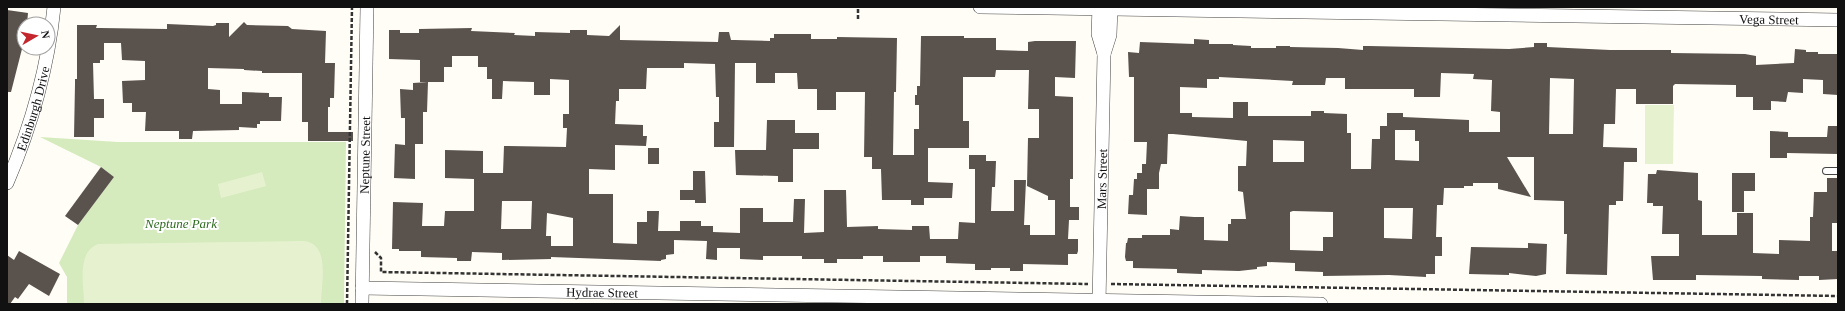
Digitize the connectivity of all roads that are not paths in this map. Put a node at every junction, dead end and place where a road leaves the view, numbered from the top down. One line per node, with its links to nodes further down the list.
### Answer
1 (54, 7): 8 (street, Edinburgh Drive)
2 (367, 7): 9 (street, Neptune Street)
3 (980, 7): 4 (street, Vega Street)
4 (1105, 8): 5 (street, Vega Street); 10 (street, Mars Street)
5 (1838, 20)
6 (1826, 171): 7 (lane)
7 (1838, 171)
8 (7, 183)
9 (362, 288): 10 (street, Hydrae Street); 11 (street, Neptune Street)
10 (1099, 302): 12 (street, Hydrae Street)
11 (362, 304)
12 (1321, 304)

